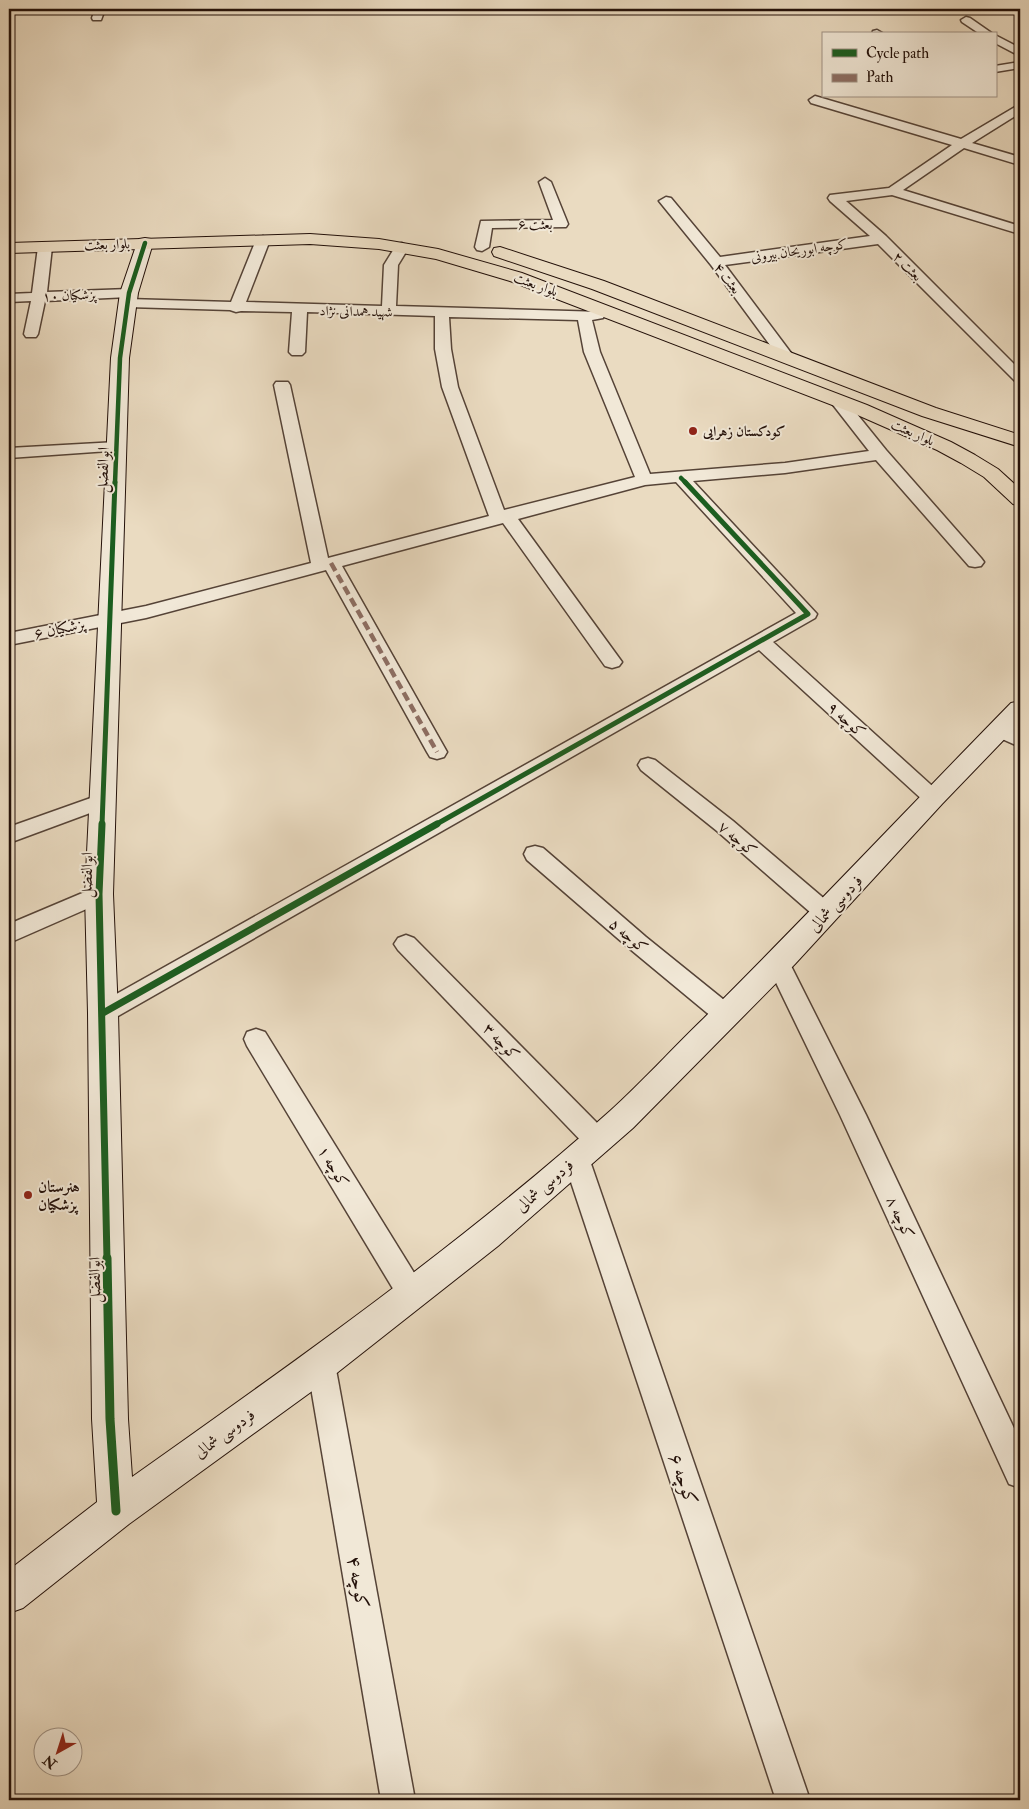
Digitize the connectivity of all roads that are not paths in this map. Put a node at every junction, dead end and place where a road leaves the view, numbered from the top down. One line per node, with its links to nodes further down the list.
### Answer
1 (966, 20): 2 (street)
2 (985, 32)
3 (996, 39): 4 (street)
4 (1020, 53)
5 (1020, 65): 6 (street)
6 (997, 68): 7 (street)
7 (1020, 76)
8 (824, 98): 10 (street)
9 (1020, 108): 10 (street)
10 (962, 144): 11 (street); 13 (street)
11 (1020, 162)
12 (545, 182): 24 (street, بعثت ۶)
13 (894, 191): 16 (street); 18 (street, بعثت ۲)
14 (666, 201): 26 (street, بعثت ۴)
15 (389, 228): 17 (main road, بلوار بعثت)
16 (1020, 230)
17 (9, 233)
18 (881, 239): 26 (street, کوچه ابوریحان بیرونی); 39 (street, بعثت ۲)
19 (263, 240): 21 (main road, بلوار بعثت); 23 (main road, بلوار بعثت); 30 (street)
20 (462, 242): 24 (main road, بلوار بعثت)
21 (145, 243): 22 (main road, بلوار بعثت); 29 (street, ابوالفضل)
22 (45, 247): 25 (main road, بلوار بعثت); 27 (street)
23 (402, 247): 32 (street); 34 (main road, بلوار بعثت)
24 (482, 247): 38 (main road, بلوار بعثت)
25 (9, 248)
26 (716, 262): 38 (street, بعثت ۴)
27 (39, 296): 28 (street, پزشکیان ۱۰); 29 (street, پزشکیان ۱۰); 36 (street)
28 (9, 298)
29 (128, 298): 30 (street, شهید همدانی نژاد); 43 (street, ابوالفضل)
30 (236, 308): 31 (street, شهید همدانی نژاد)
31 (300, 309): 32 (street, شهید همدانی نژاد); 37 (street)
32 (390, 311): 33 (street, شهید همدانی نژاد)
33 (442, 312): 35 (street, شهید همدانی نژاد); 49 (street)
34 (613, 313): 35 (street, شهید همدانی نژاد); 41 (main road, بلوار بعثت)
35 (584, 316): 47 (street)
36 (31, 334)
37 (297, 352)
38 (786, 357): 42 (main road, بلوار بعثت)
39 (1020, 378)
40 (282, 385): 51 (street)
41 (838, 401): 45 (street); 48 (main road, بلوار بعثت)
42 (1020, 441)
43 (117, 447): 44 (street); 52 (street, ابوالفضل)
44 (9, 453)
45 (880, 454): 46 (street, پزشکیان ۶); 50 (street)
46 (680, 478): 47 (street, پزشکیان ۶); 54 (street)
47 (644, 480): 49 (street, پزشکیان ۶)
48 (1020, 500)
49 (502, 517): 51 (street, پزشکیان ۶); 55 (street)
50 (975, 562)
51 (326, 564): 52 (street, پزشکیان ۶); 57 (street)
52 (109, 618): 53 (street, پزشکیان ۶); 60 (street, ابوالفضل)
53 (9, 639)
54 (761, 641): 59 (street, کوچه ۹); 68 (street)
55 (612, 662)
56 (1013, 726): 59 (street, فردوسی شمالی)
57 (437, 752)
58 (648, 765): 64 (street, کوچه ۷)
59 (933, 798): 64 (street, فردوسی شمالی)
60 (102, 801): 61 (street); 63 (street, ابوالفضل)
61 (9, 835)
62 (535, 854): 69 (street, کوچه ۵)
63 (99, 894): 65 (street); 68 (street, ابوالفضل)
64 (826, 913): 67 (street, فردوسی شمالی)
65 (9, 934)
66 (406, 944): 71 (street, کوچه ۳)
67 (778, 962): 69 (street, فردوسی شمالی); 74 (street, کوچه ۸)
68 (103, 1013): 75 (street, ابوالفضل)
69 (726, 1015): 71 (street, فردوسی شمالی)
70 (256, 1039): 72 (street, کوچه ۱)
71 (586, 1149): 72 (street, فردوسی شمالی); 78 (street, کوچه ۶)
72 (412, 1293): 73 (street, فردوسی شمالی)
73 (321, 1364): 75 (street, فردوسی شمالی); 77 (street, کوچه ۴)
74 (1020, 1473)
75 (116, 1511): 76 (street, فردوسی شمالی)
76 (9, 1594)
77 (398, 1800)
78 (793, 1800)

